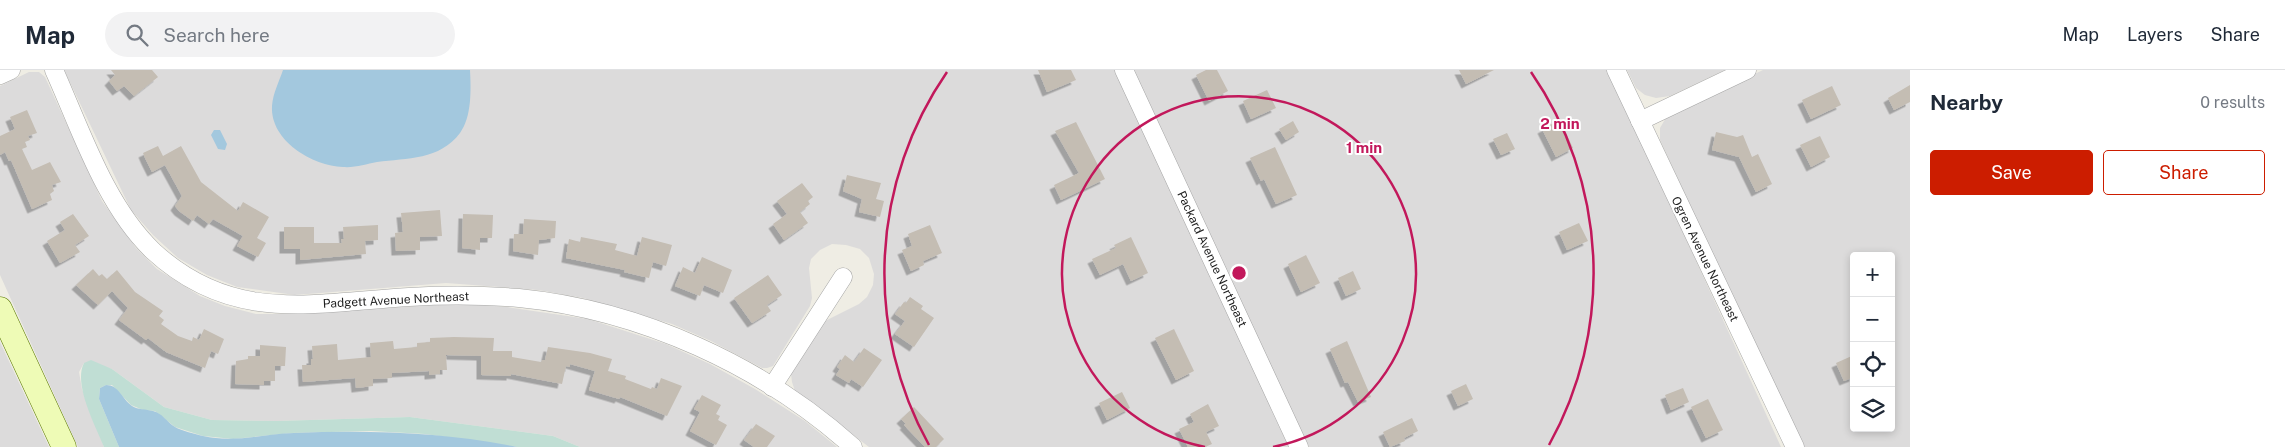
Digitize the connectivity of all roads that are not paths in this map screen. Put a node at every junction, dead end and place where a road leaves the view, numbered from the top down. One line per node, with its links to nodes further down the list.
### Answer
1 (11, 70): 6 (street)
2 (54, 70): 10 (street, Padgett Avenue Northeast)
3 (1124, 70): 13 (street, Packard Avenue Northeast)
4 (1616, 70): 7 (street, Ogren Avenue Northeast)
5 (1747, 70): 7 (street)
6 (0, 75)
7 (1640, 121): 14 (street, Ogren Avenue Northeast)
8 (843, 277): 10 (street)
9 (0, 309): 11 (street)
10 (772, 387): 12 (street, Padgett Avenue Northeast)
11 (64, 447)
12 (853, 447)
13 (1299, 447)
14 (1795, 447)

